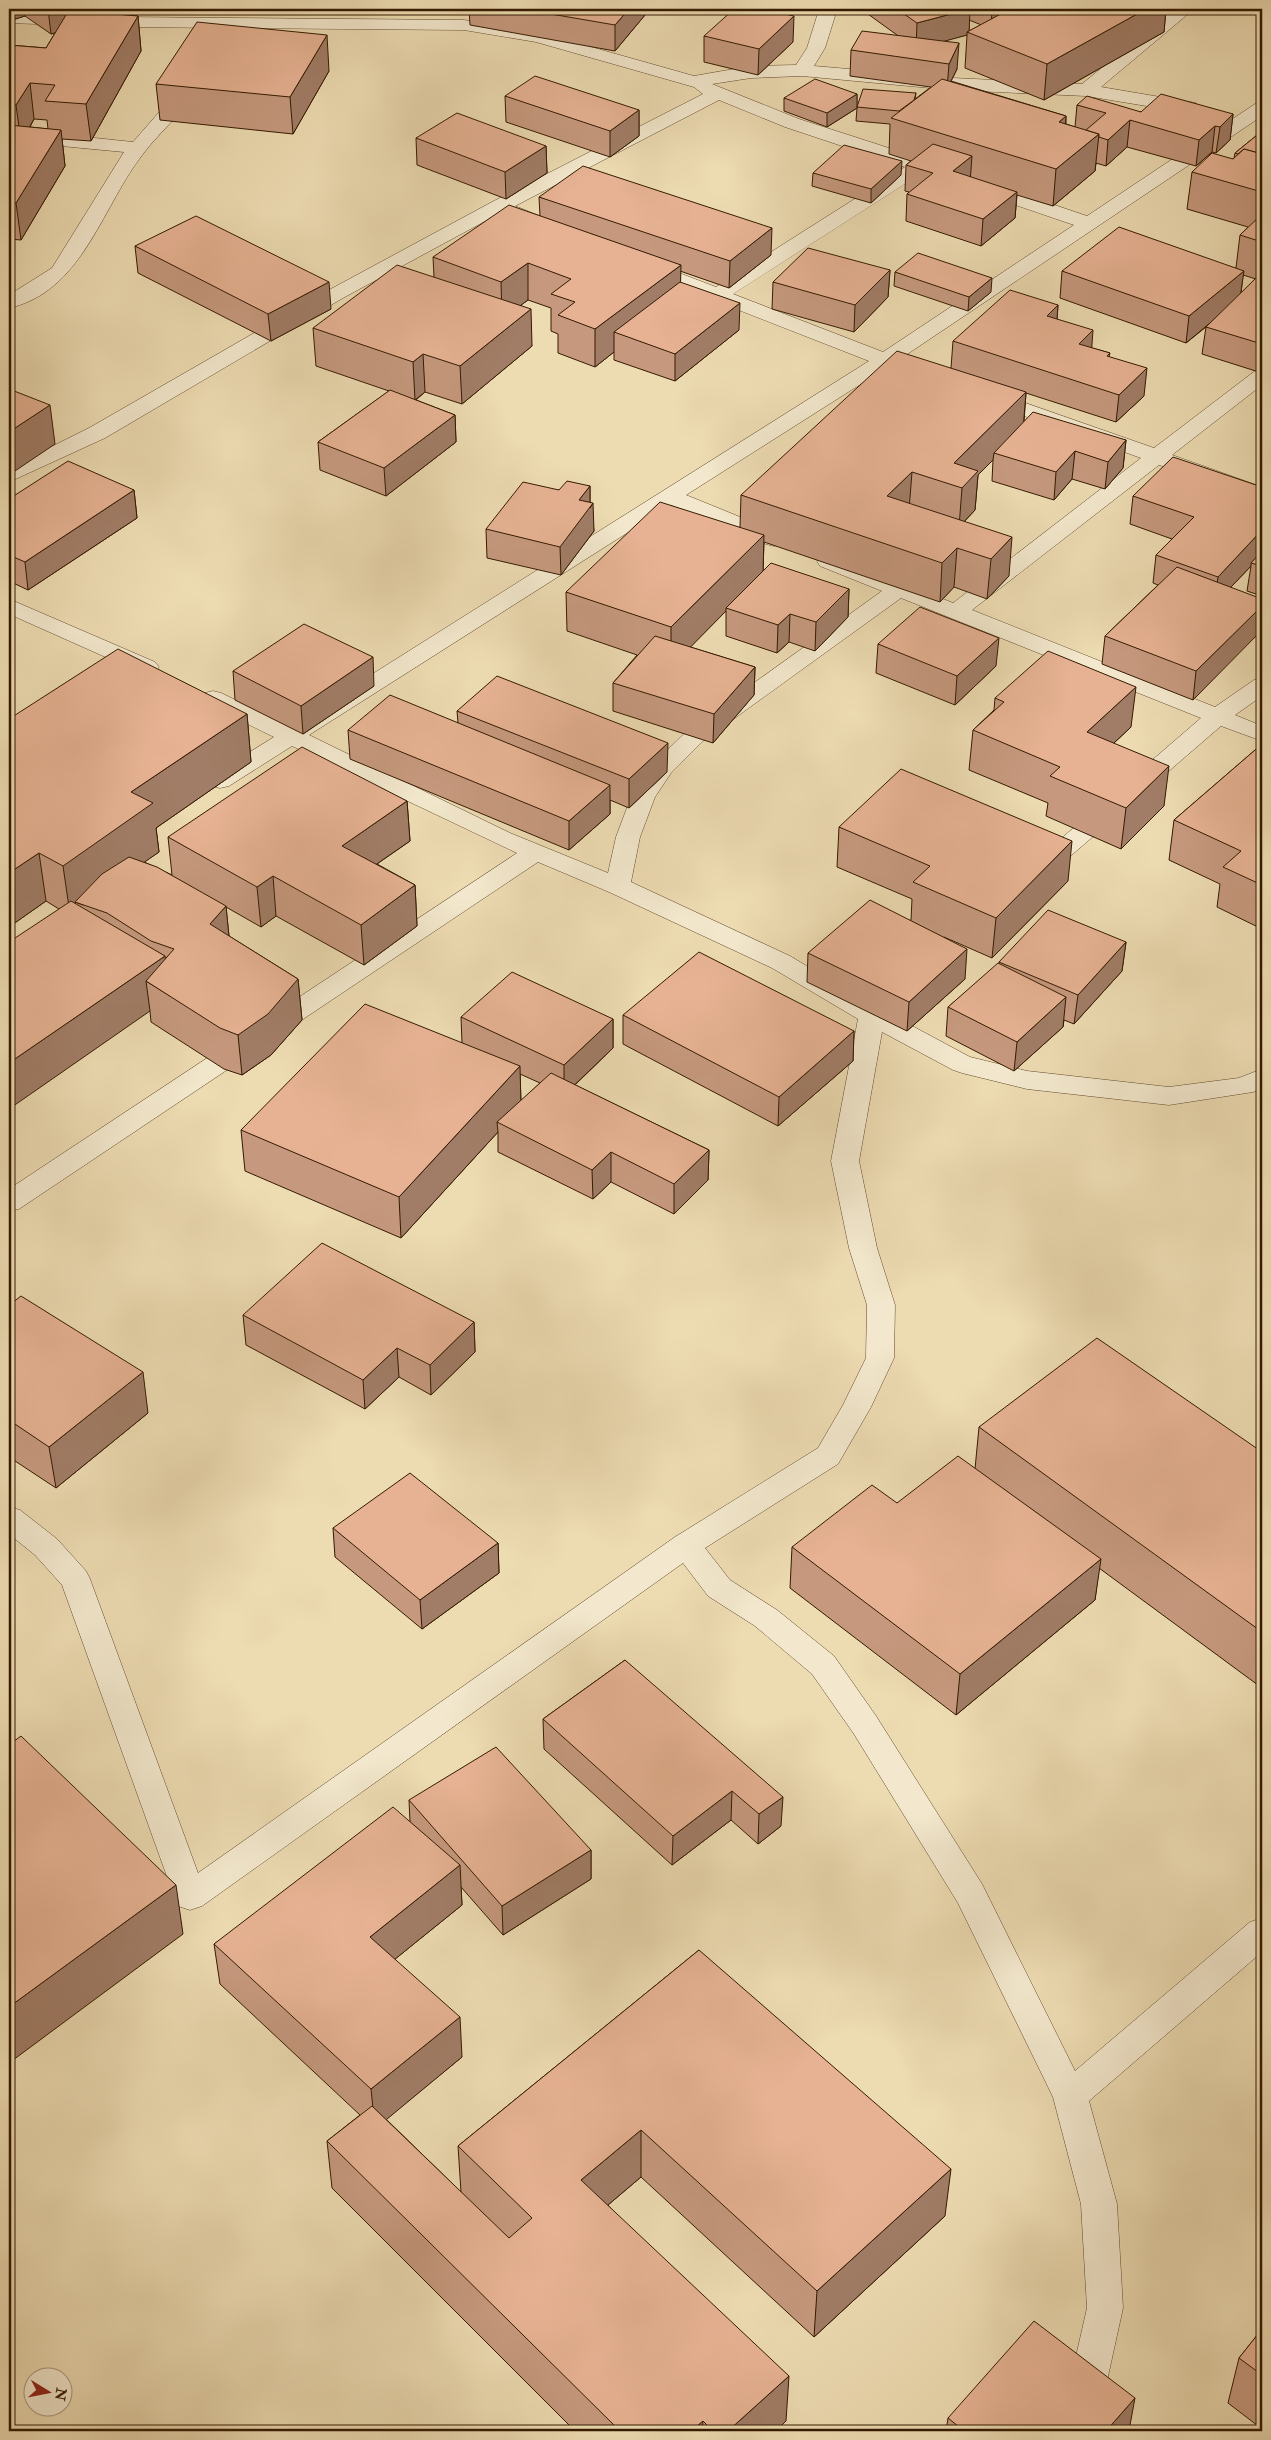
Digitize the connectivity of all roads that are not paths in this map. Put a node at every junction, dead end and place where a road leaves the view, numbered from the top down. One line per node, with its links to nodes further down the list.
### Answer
1 (266, 9): 5 (street)
2 (821, 9): 7 (street)
3 (1185, 9): 10 (street)
4 (9, 18): 5 (street)
5 (249, 22): 6 (street); 9 (street)
6 (236, 37)
7 (802, 70): 9 (street); 10 (street)
8 (203, 74): 14 (street)
9 (693, 82): 11 (street)
10 (1086, 90): 12 (street)
11 (719, 93): 15 (street); 16 (street)
12 (1257, 114): 17 (street)
13 (9, 136): 14 (street)
14 (138, 148): 21 (street)
15 (922, 165): 17 (street); 20 (street)
16 (499, 206): 18 (street); 27 (street)
17 (1088, 223): 22 (street)
18 (554, 228)
19 (626, 258): 20 (street)
20 (717, 296): 22 (street)
21 (9, 302)
22 (885, 360): 23 (street); 29 (street)
23 (913, 370)
24 (1262, 375): 26 (street)
25 (969, 390): 26 (street)
26 (1157, 456): 28 (street); 32 (street)
27 (9, 476)
28 (1262, 494)
29 (669, 496): 30 (street); 38 (street)
30 (898, 590): 32 (street); 42 (street)
31 (9, 606): 33 (street)
32 (955, 612): 36 (street)
33 (171, 678)
34 (1262, 685): 36 (street)
35 (198, 690): 38 (street)
36 (1218, 716): 37 (street); 41 (street)
37 (1262, 734)
38 (290, 735): 39 (street); 40 (street)
39 (199, 794)
40 (536, 852): 42 (street); 46 (street)
41 (1022, 885)
42 (618, 886): 44 (street)
43 (924, 970): 44 (street)
44 (872, 1016): 45 (street); 48 (street)
45 (1262, 1078)
46 (9, 1202)
47 (9, 1518): 48 (street)
48 (686, 1545): 50 (street)
49 (1262, 1932): 50 (street)
50 (1070, 2096): 51 (street)
51 (1078, 2431)

